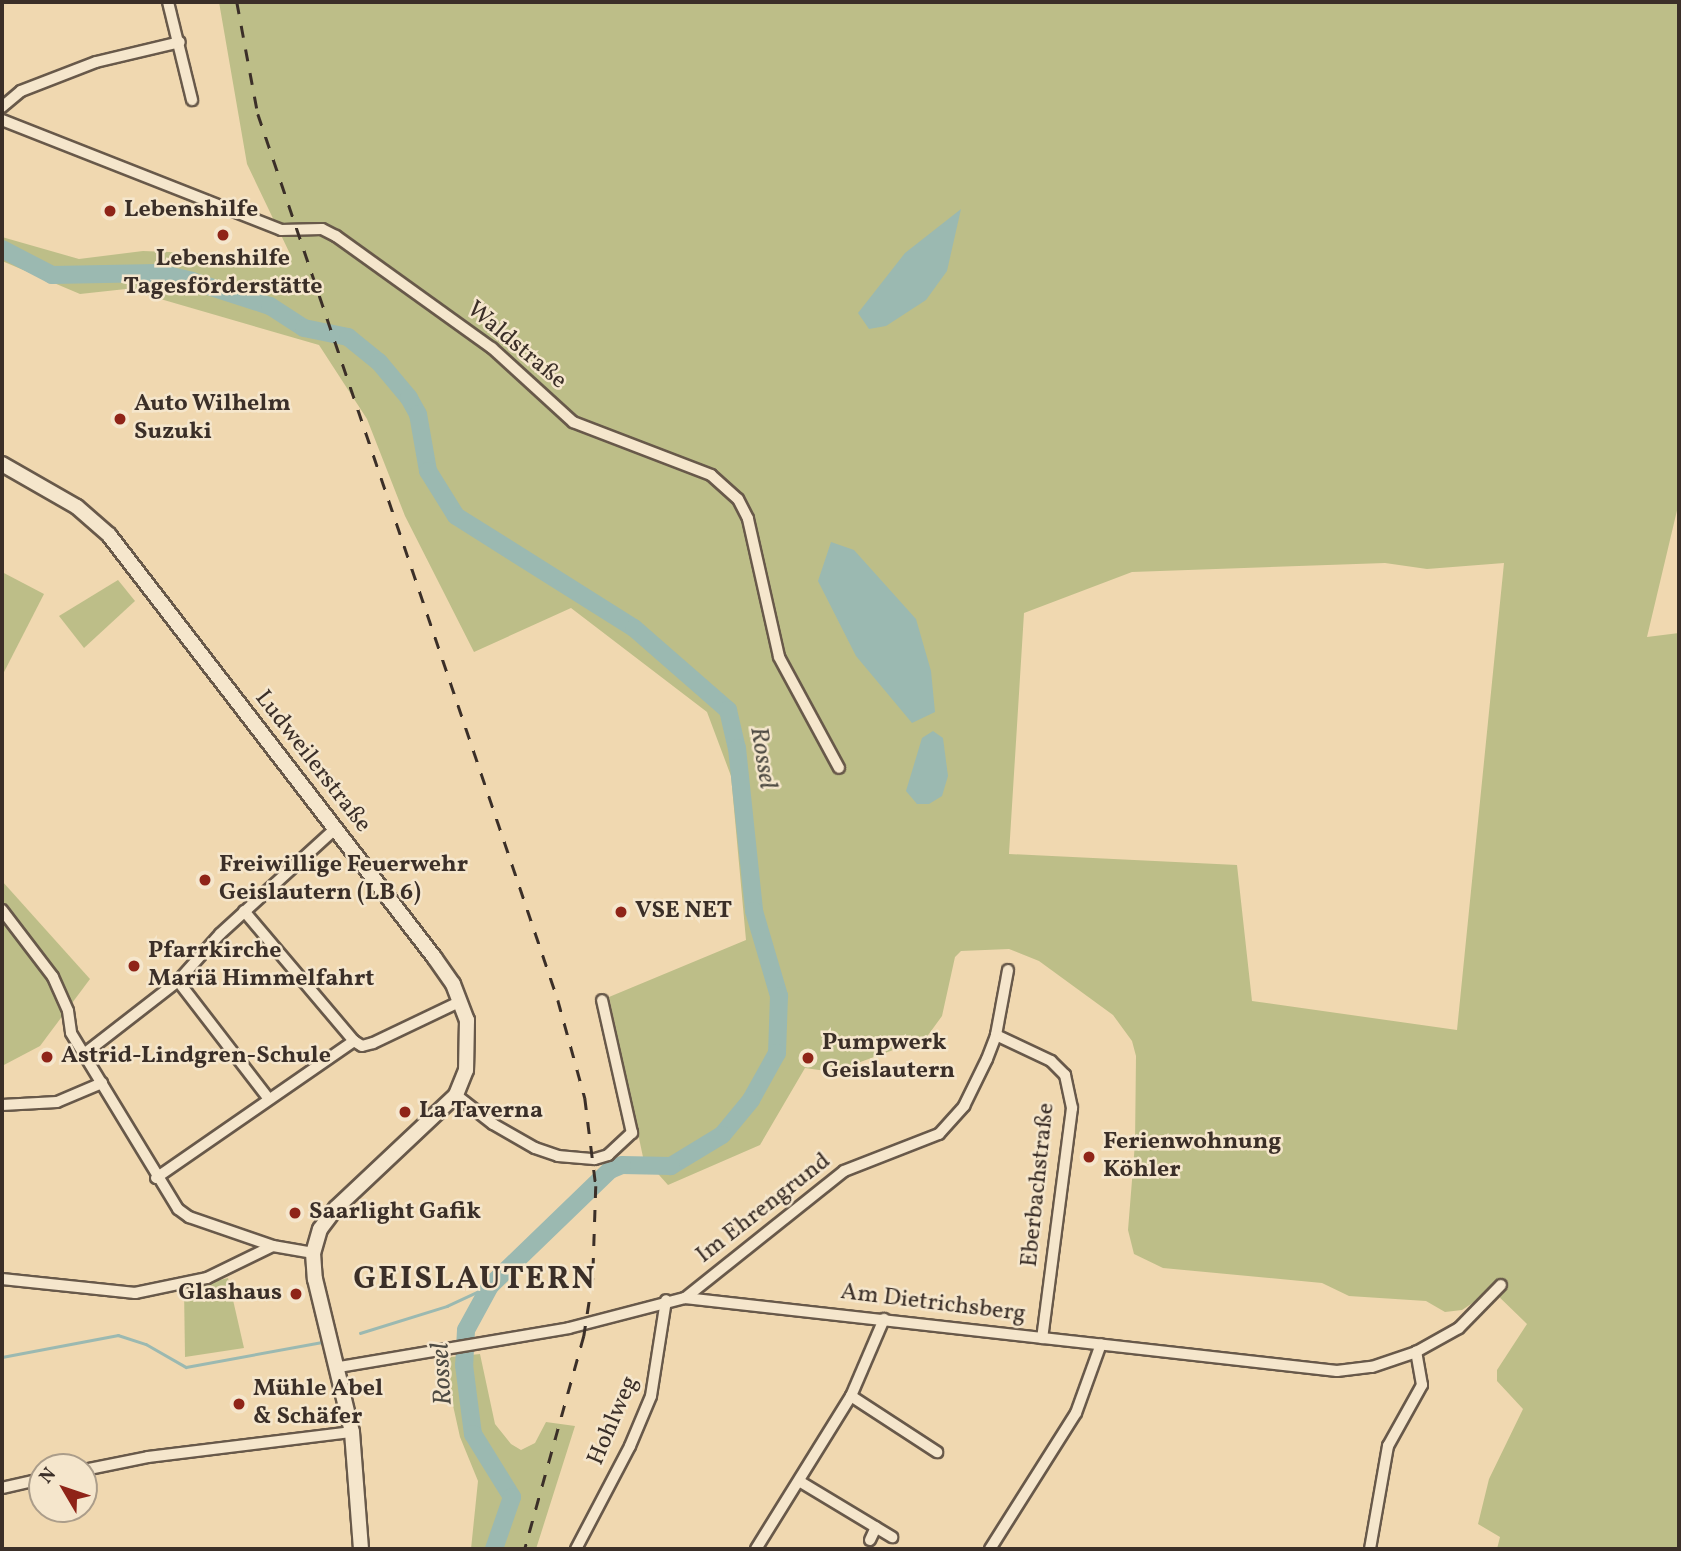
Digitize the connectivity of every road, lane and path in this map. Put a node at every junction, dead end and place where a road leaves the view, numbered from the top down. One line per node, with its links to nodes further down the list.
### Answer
1 (168, 2): 2 (street)
2 (180, 42): 3 (street); 4 (street)
3 (192, 100)
4 (2, 107)
5 (2, 120): 7 (street, Waldstraße)
6 (2, 464): 8 (main road, Ludweilerstraße)
7 (839, 768)
8 (335, 829): 10 (street); 14 (main road, Ludweilerstraße)
9 (2, 909): 17 (street)
10 (244, 911): 12 (street); 16 (street)
11 (1008, 970): 15 (street, Im Ehrengrund)
12 (178, 981): 17 (street); 20 (street)
13 (602, 1000): 19 (street)
14 (459, 1002): 16 (street); 19 (main road, Ludweilerstraße)
15 (996, 1035): 27 (street, Im Ehrengrund); 30 (street, Eberbachstraße)
16 (354, 1041): 20 (street)
17 (84, 1054): 18 (street)
18 (102, 1083): 21 (street); 22 (street)
19 (456, 1095): 24 (main road, Ludweilerstraße)
20 (268, 1098): 22 (street)
21 (2, 1105)
22 (156, 1178): 23 (street)
23 (273, 1246): 24 (street); 25 (street)
24 (313, 1252): 33 (main road, Ludweilerstraße)
25 (2, 1279)
26 (1502, 1285): 32 (street, Am Dietrichsberg)
27 (685, 1298): 28 (street, Am Dietrichsberg); 29 (street, Am Dietrichsberg)
28 (666, 1300): 33 (street, Am Dietrichsberg); 45 (street, Hohlweg)
29 (884, 1319): 30 (street, Am Dietrichsberg); 34 (street)
30 (1042, 1338): 31 (street, Am Dietrichsberg)
31 (1101, 1344): 32 (street, Am Dietrichsberg); 47 (street)
32 (1416, 1352): 48 (street)
33 (339, 1367): 35 (main road, Ludweilerstraße)
34 (851, 1396): 36 (street); 38 (street)
35 (352, 1432): 37 (street); 44 (main road, Ludweilerstraße)
36 (937, 1452)
37 (98, 1467)
38 (799, 1481): 41 (street); 46 (street)
39 (28, 1482): 40 (street)
40 (2, 1488)
41 (876, 1527): 42 (street); 43 (street)
42 (892, 1536)
43 (870, 1540)
44 (361, 1549)
45 (576, 1549)
46 (757, 1549)
47 (990, 1549)
48 (1370, 1549)

